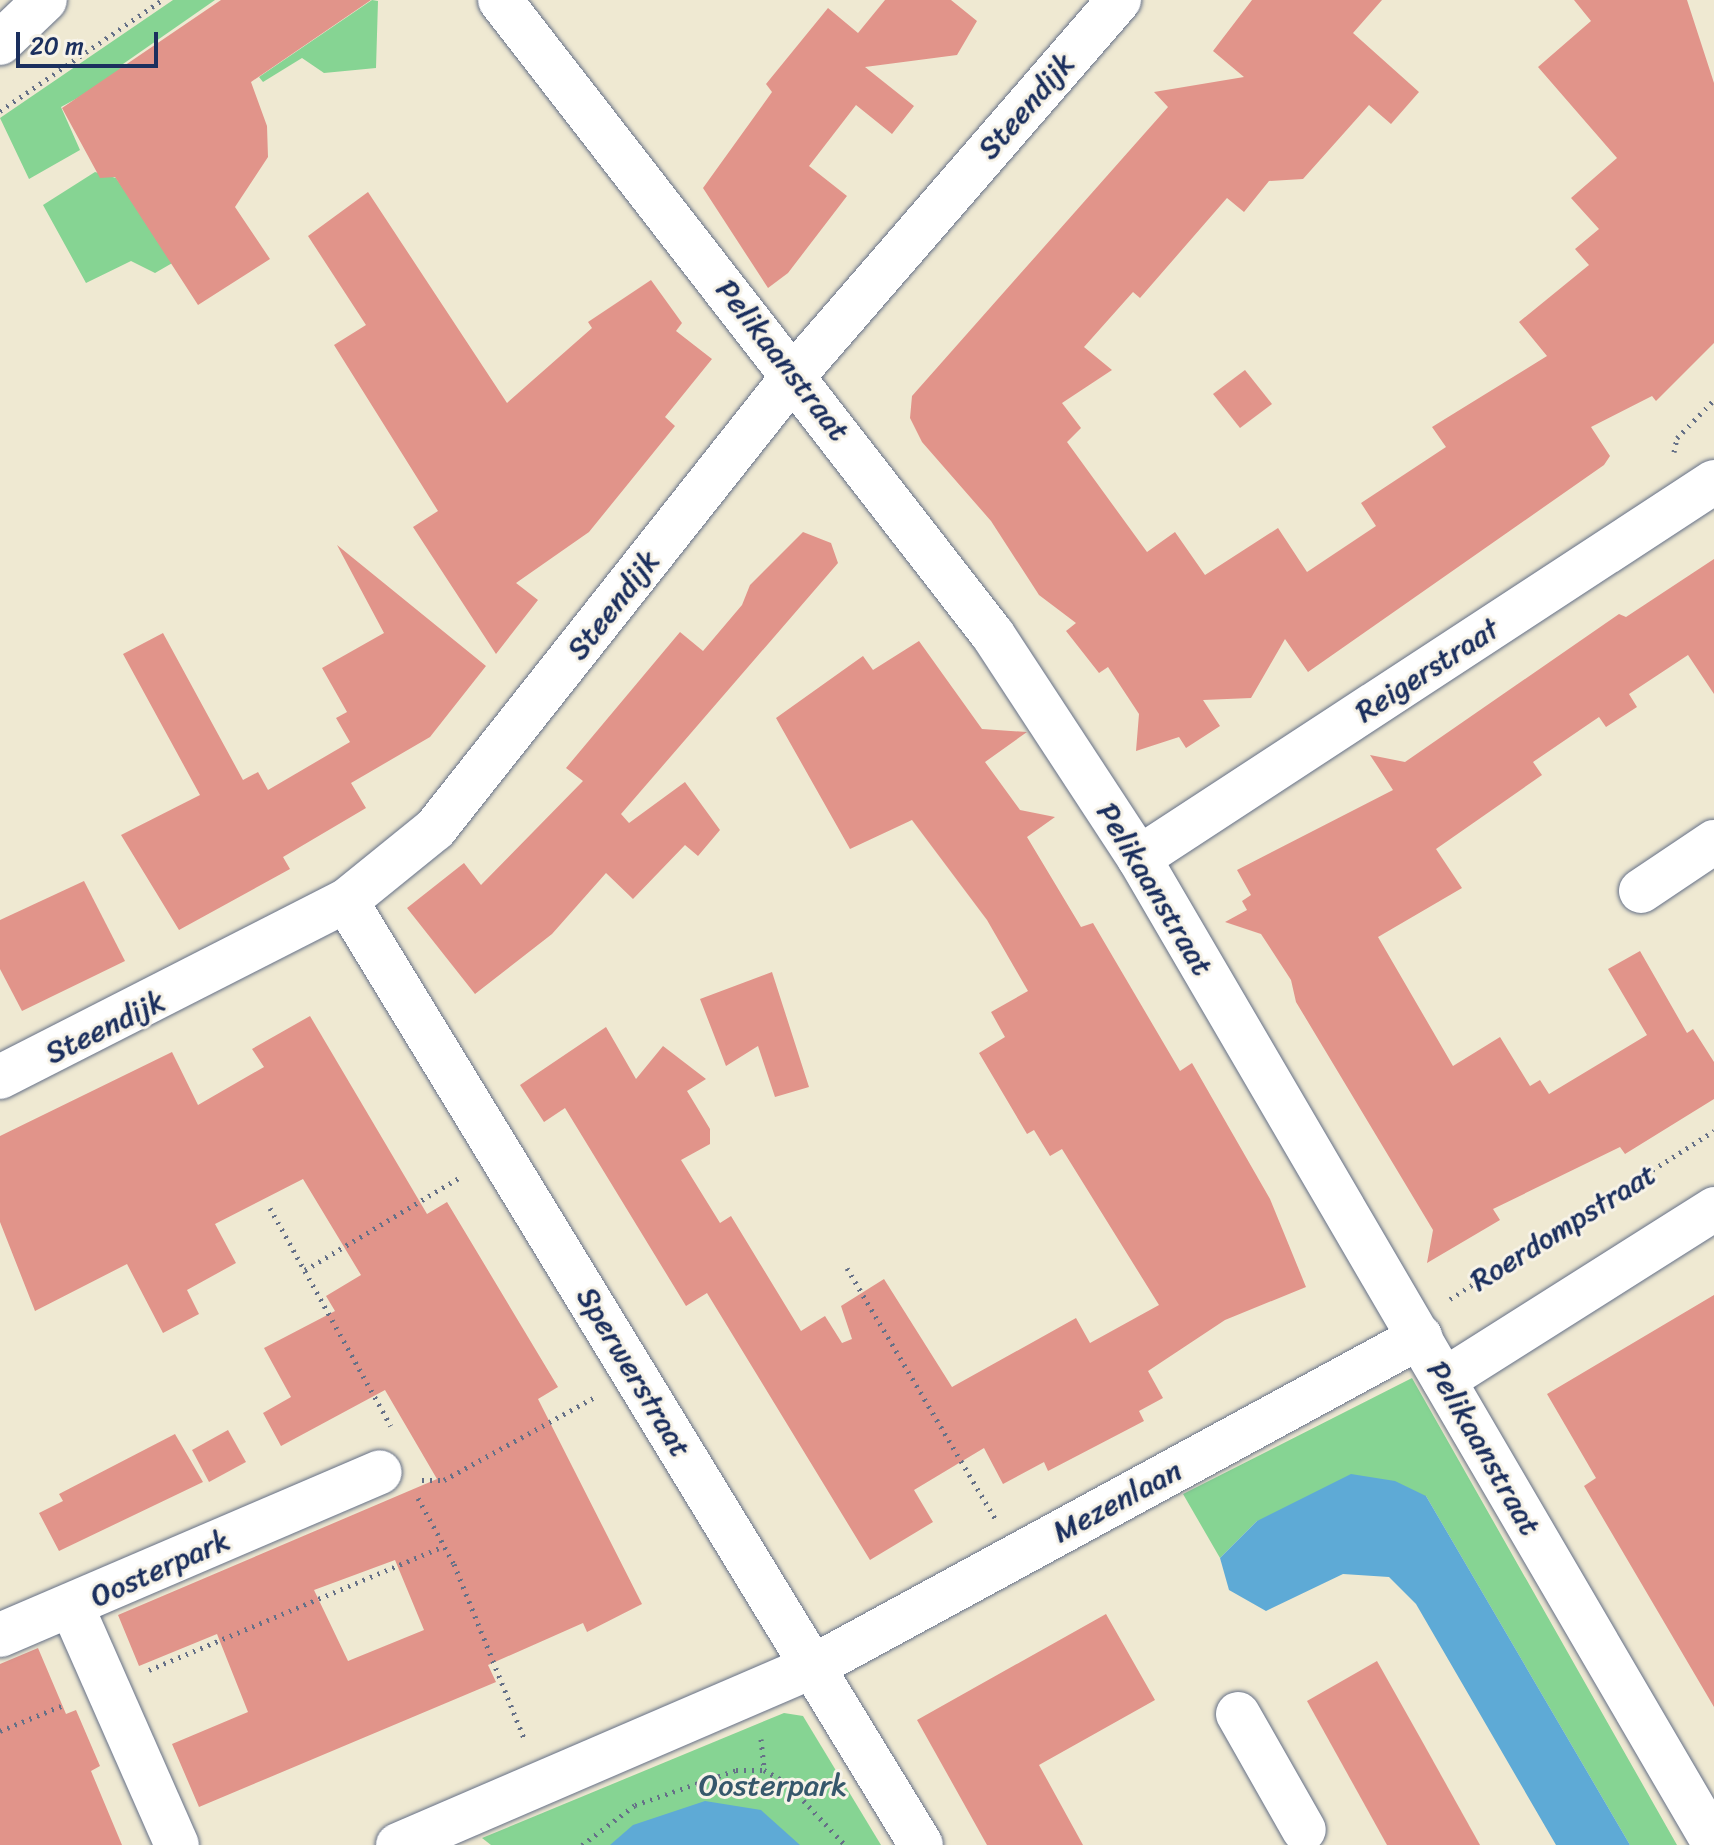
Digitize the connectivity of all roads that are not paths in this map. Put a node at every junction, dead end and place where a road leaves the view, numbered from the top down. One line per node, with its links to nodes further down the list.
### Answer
1 (45, 0): 4 (street)
2 (500, 0): 5 (street, Pelikaanstraat)
3 (1119, 0): 5 (street, Steendijk)
4 (0, 43)
5 (795, 374): 8 (street, Pelikaanstraat); 10 (street, Steendijk)
6 (1714, 482): 8 (street, Reigerstraat)
7 (1714, 842): 9 (street)
8 (1139, 858): 13 (street, Pelikaanstraat)
9 (1641, 891)
10 (346, 901): 11 (street, Steendijk); 18 (street, Sperwerstraat)
11 (0, 1077)
12 (1714, 1209): 14 (street)
13 (1416, 1330): 14 (street, Pelikaanstraat); 18 (street, Mezenlaan)
14 (1444, 1380): 21 (street, Pelikaanstraat)
15 (400, 1476): 16 (street, Oosterpark)
16 (72, 1607): 17 (street, Oosterpark); 22 (street, Oosterpark)
17 (0, 1635)
18 (814, 1666): 23 (street); 24 (street, Sperwerstraat)
19 (1238, 1714): 20 (street)
20 (1298, 1840)
21 (1714, 1843)
22 (177, 1845)
23 (398, 1845)
24 (921, 1845)

